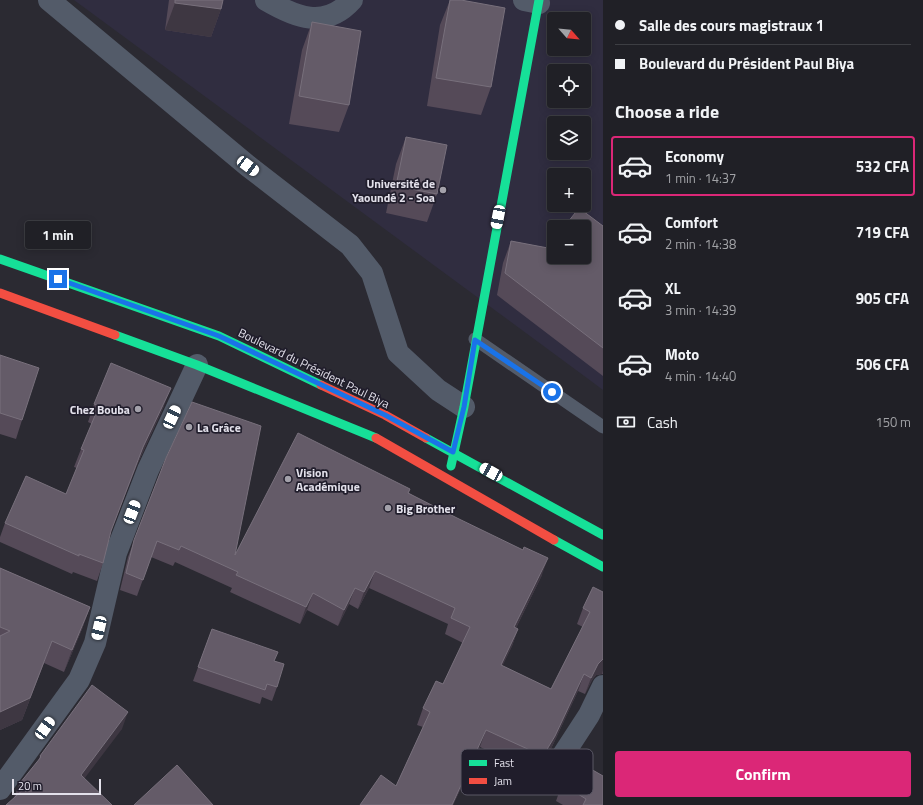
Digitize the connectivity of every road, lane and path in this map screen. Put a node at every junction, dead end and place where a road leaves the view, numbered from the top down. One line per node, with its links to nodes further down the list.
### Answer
1 (50, 0): 9 (street)
2 (266, 0): 3 (street)
3 (352, 0)
4 (534, 1): 7 (main road)
5 (0, 259): 11 (main road, Boulevard du Président Paul Biya)
6 (0, 293): 8 (main road)
7 (475, 340): 9 (main road); 10 (lane)
8 (197, 365): 12 (main road); 17 (street)
9 (464, 407): 11 (main road)
10 (603, 426)
11 (453, 452): 12 (main road); 13 (main road, Boulevard du Président Paul Biya)
12 (448, 480): 14 (main road)
13 (602, 532)
14 (603, 566)
15 (603, 686): 16 (street)
16 (567, 749)
17 (0, 789)

